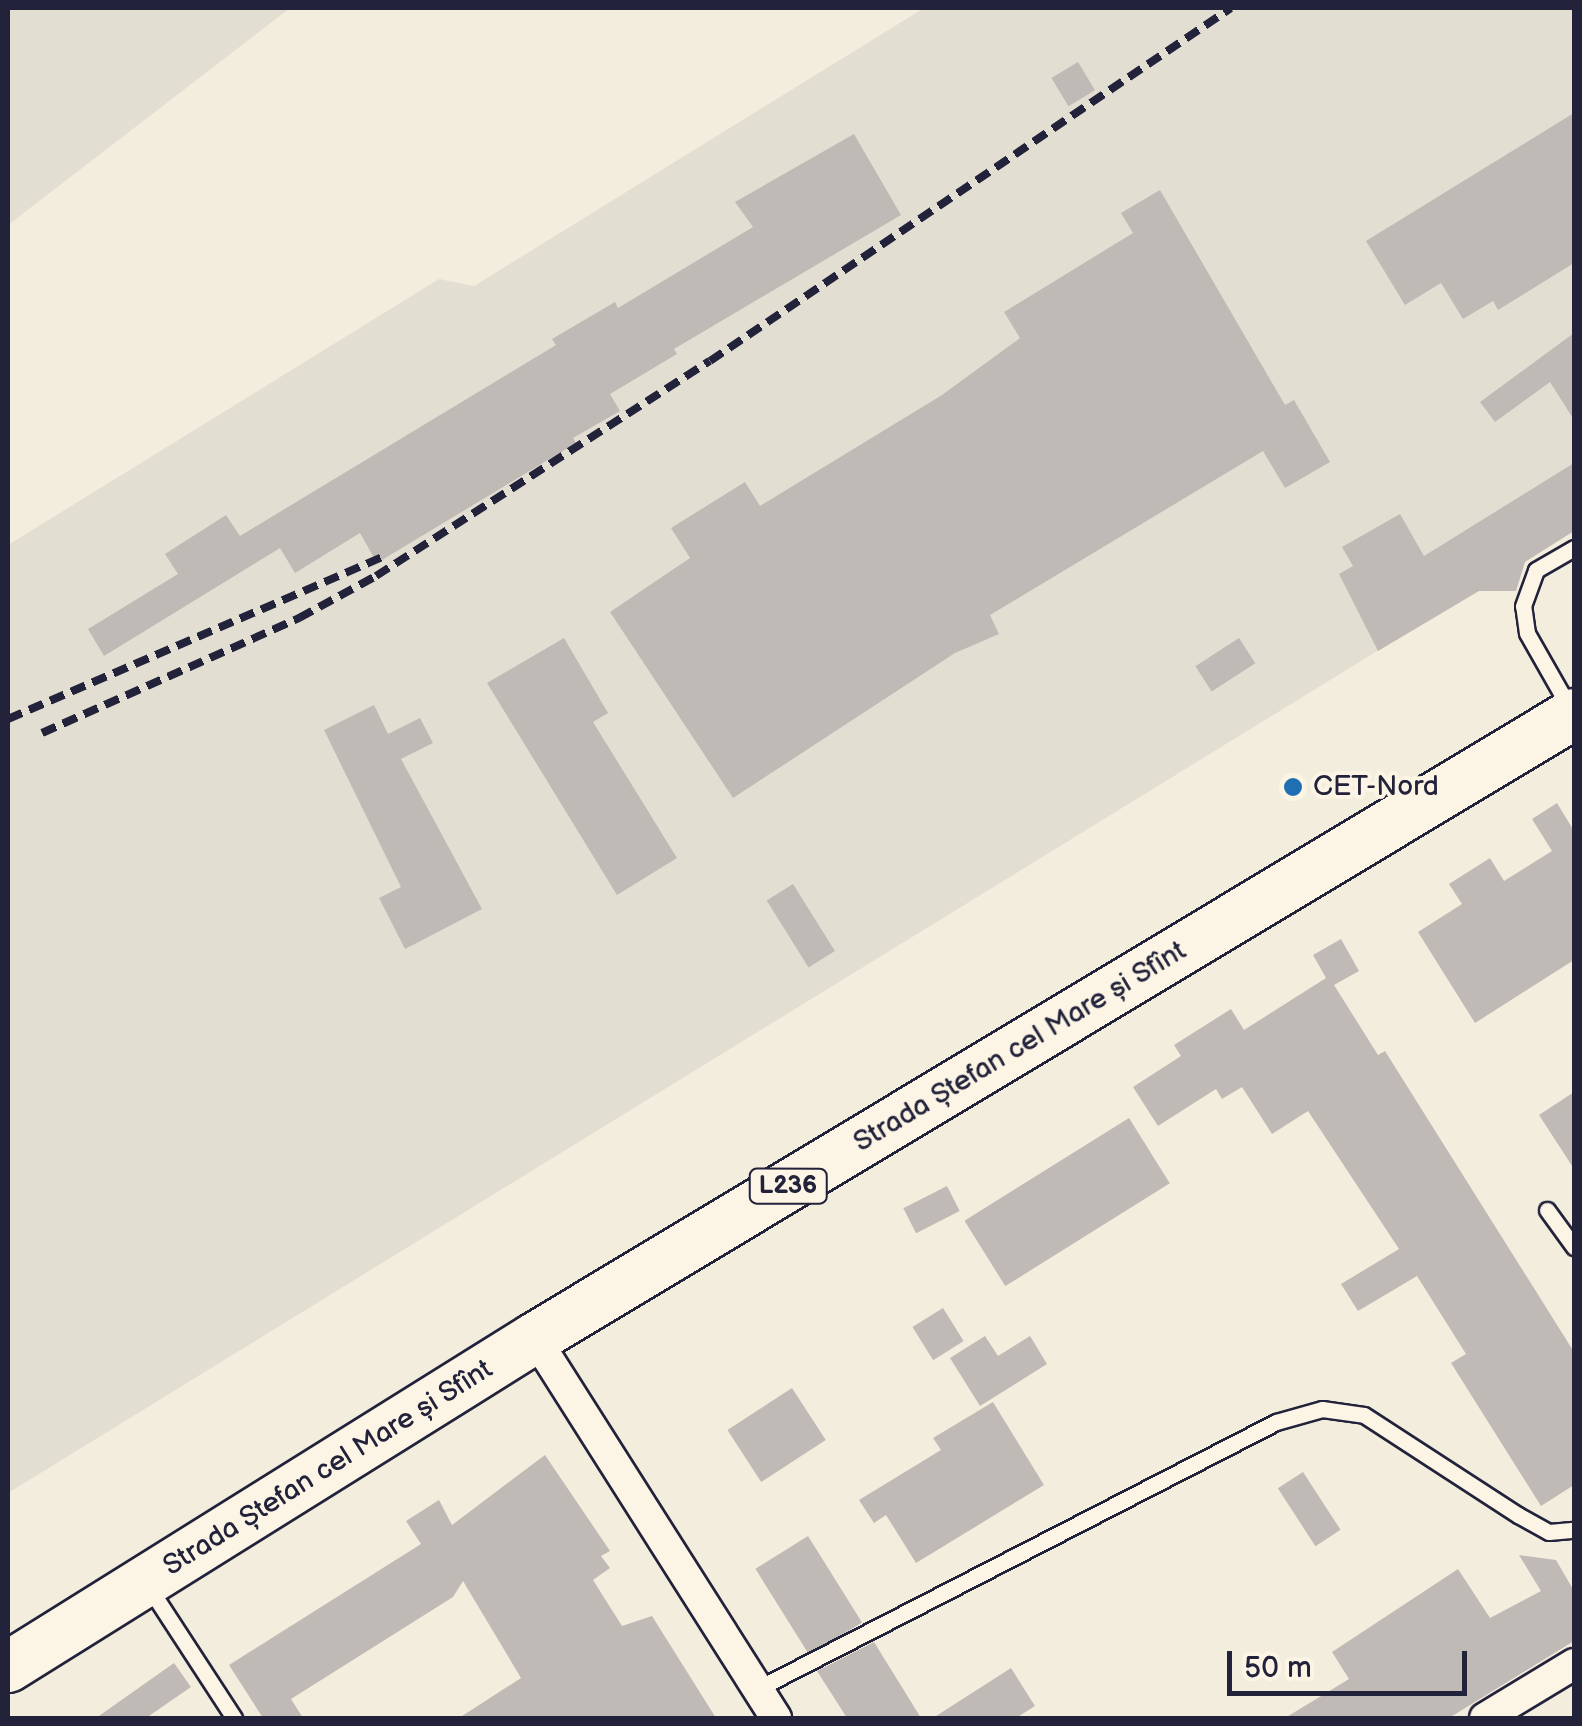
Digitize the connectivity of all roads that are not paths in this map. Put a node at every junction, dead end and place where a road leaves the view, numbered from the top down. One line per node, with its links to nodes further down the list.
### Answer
1 (1574, 548): 2 (lane)
2 (1574, 715): 5 (main road, Strada Ștefan cel Mare și Sfînt / L236)
3 (1547, 1210): 4 (lane)
4 (1574, 1248)
5 (536, 1338): 7 (main road, Strada Ștefan cel Mare și Sfînt / L236); 10 (street)
6 (1574, 1530): 10 (lane)
7 (145, 1581): 9 (main road, Strada Ștefan cel Mare și Sfînt / L236); 11 (lane)
8 (1574, 1664): 13 (street)
9 (8, 1667)
10 (757, 1689): 12 (street)
11 (234, 1718)
12 (776, 1718)
13 (1485, 1718)

